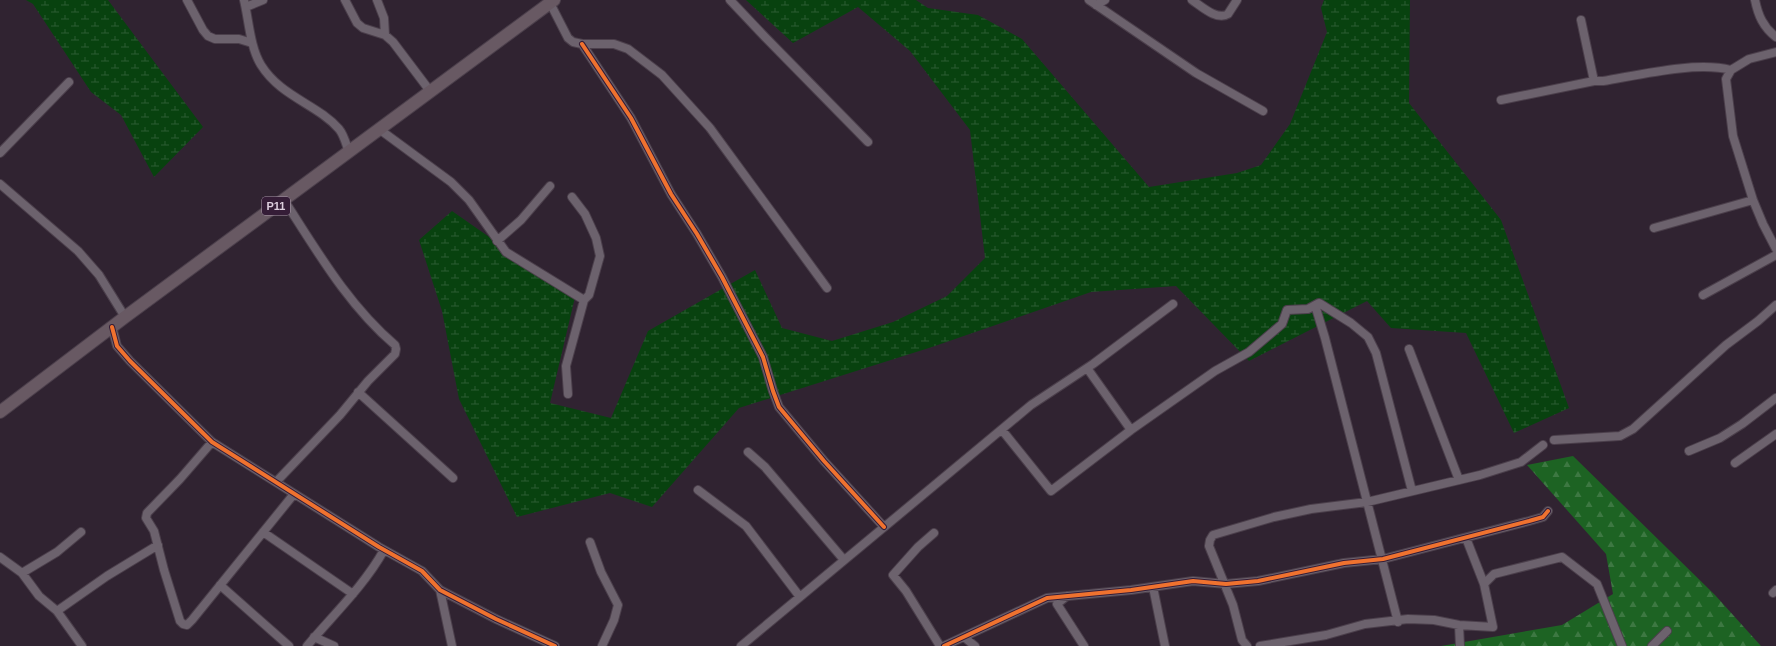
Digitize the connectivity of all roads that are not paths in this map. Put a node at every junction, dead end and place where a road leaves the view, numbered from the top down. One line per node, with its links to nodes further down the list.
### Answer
1 (187, 0): 16 (street)
2 (263, 0): 12 (street)
3 (345, 0): 14 (street)
4 (377, 0): 14 (street)
5 (730, 0): 26 (street)
6 (1105, 0): 11 (street)
7 (1192, 0): 8 (street)
8 (1237, 0)
9 (1756, 0): 15 (street)
10 (552, 1): 17 (street); 22 (main road, P11)
11 (1092, 2): 24 (street)
12 (245, 4): 16 (street)
13 (1581, 20): 20 (street)
14 (385, 35): 22 (street)
15 (1776, 37)
16 (252, 43): 27 (street)
17 (582, 44): 38 (street); 69 (street)
18 (1776, 52): 19 (street)
19 (1731, 70): 20 (street); 33 (street)
20 (1594, 81): 23 (street)
21 (69, 82): 28 (street)
22 (430, 91): 25 (main road, P11)
23 (1501, 100)
24 (1263, 111)
25 (379, 129): 27 (main road, P11); 35 (street)
26 (868, 142)
27 (349, 152): 32 (main road, P11)
28 (0, 153)
29 (0, 184): 44 (street)
30 (550, 186): 35 (street)
31 (572, 197): 40 (street)
32 (284, 200): 44 (main road, P11); 48 (street)
33 (1753, 200): 34 (street); 36 (street)
34 (1654, 228)
35 (498, 241): 40 (street)
36 (1776, 249)
37 (1776, 255): 39 (street)
38 (827, 288)
39 (1703, 295)
40 (584, 300): 49 (street)
41 (1173, 304): 47 (street)
42 (1315, 305): 53 (street); 65 (street); 67 (street)
43 (1776, 305): 55 (street)
44 (125, 317): 45 (main road, P11)
45 (112, 327): 51 (main road, P11); 56 (street)
46 (1409, 349): 62 (street)
47 (1087, 368): 52 (street); 53 (street)
48 (358, 392): 61 (street); 63 (street)
49 (568, 394)
50 (1776, 398): 58 (street)
51 (0, 412)
52 (1002, 430): 53 (street); 69 (street)
53 (1131, 430)
54 (1776, 434): 60 (street)
55 (1554, 440)
56 (212, 442): 63 (street); 75 (street)
57 (1542, 445): 62 (street)
58 (1689, 451)
59 (748, 452): 79 (street)
60 (1735, 463)
61 (453, 478)
62 (1459, 480): 65 (street)
63 (276, 482): 66 (street)
64 (698, 490): 88 (street)
65 (1412, 491): 67 (street)
66 (294, 494): 71 (street); 76 (street)
67 (1367, 502): 78 (street); 81 (street)
68 (1548, 511): 73 (street)
69 (884, 526): 79 (street)
70 (81, 532): 80 (street)
71 (263, 532): 83 (street); 86 (street)
72 (934, 532): 103 (street)
73 (1466, 538): 78 (street); 82 (street)
74 (590, 542): 101 (street)
75 (158, 546): 83 (street); 89 (street)
76 (384, 550): 85 (street); 86 (street)
77 (0, 557): 80 (street)
78 (1383, 559): 81 (street); 90 (street)
79 (844, 560): 88 (street)
80 (22, 573): 89 (street)
81 (1226, 584): 84 (street); 108 (street)
82 (1484, 584): 91 (street); 111 (street)
83 (220, 585): 96 (street)
84 (1153, 587): 87 (street); 107 (street)
85 (440, 590): 99 (street); 100 (street)
86 (353, 594): 93 (street)
87 (1067, 595): 94 (street); 106 (street)
88 (800, 597): 102 (street)
89 (57, 611): 95 (street)
90 (1398, 622): 91 (street); 109 (street)
91 (1458, 625): 110 (street)
92 (1667, 631): 112 (street)
93 (314, 637): 97 (street); 98 (street)
94 (964, 637): 104 (street); 105 (street)
95 (82, 646)
96 (289, 646)
97 (307, 646)
98 (334, 646)
99 (452, 646)
100 (555, 646)
101 (602, 646)
102 (741, 646)
103 (940, 646)
104 (944, 646)
105 (976, 646)
106 (1084, 646)
107 (1165, 646)
108 (1247, 646)
109 (1260, 646)
110 (1460, 646)
111 (1622, 646)
112 (1652, 646)

